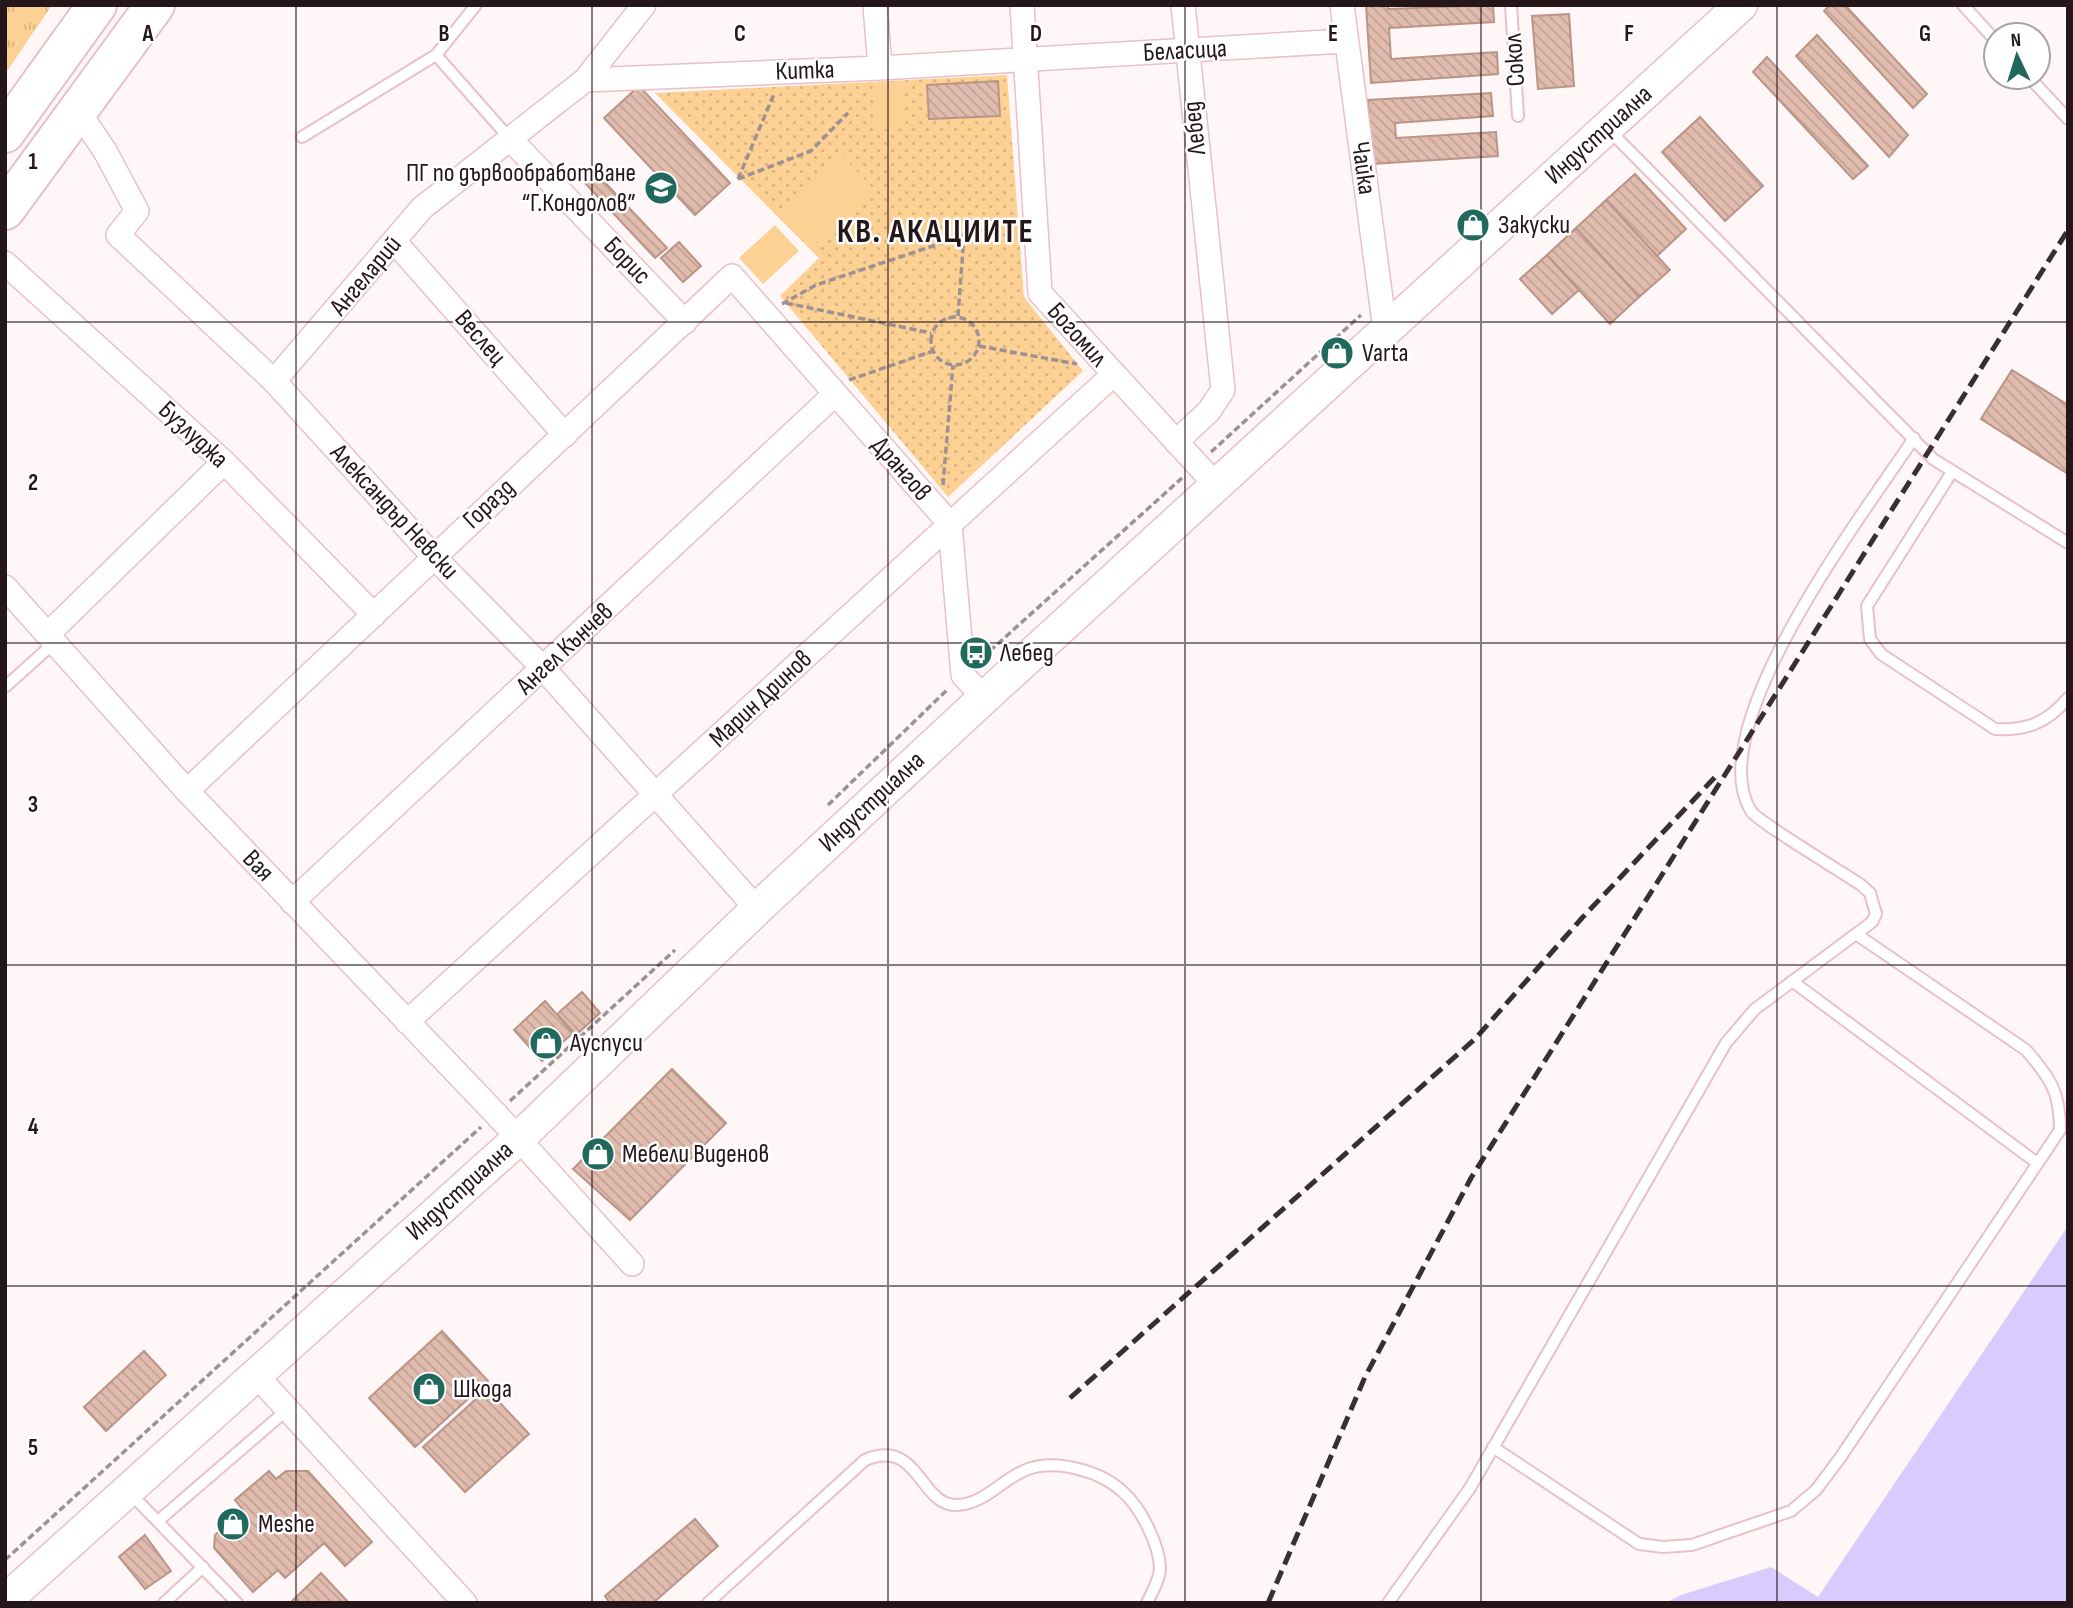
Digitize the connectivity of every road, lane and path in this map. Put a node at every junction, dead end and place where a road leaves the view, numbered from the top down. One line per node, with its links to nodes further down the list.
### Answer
1 (97, 5): 26 (highway)
2 (155, 5): 21 (highway)
3 (477, 5): 15 (lane)
4 (644, 5): 19 (street, Ангеларий)
5 (875, 5): 17 (street)
6 (1023, 5): 16 (street, Богомил)
7 (1183, 5): 14 (street, Лебед)
8 (1342, 5): 13 (street, Чайка)
9 (1511, 5): 23 (lane, Сокол)
10 (1963, 5): 12 (lane)
11 (1726, 10): 25 (main road, Индустриална)
12 (1982, 26)
13 (1345, 41): 14 (street, Беласица); 38 (street, Чайка)
14 (1187, 52): 16 (street, Беласица); 48 (street, Лебед)
15 (436, 55): 27 (lane); 28 (lane)
16 (1024, 59): 17 (street, Китка); 30 (street, Богомил)
17 (880, 68): 18 (street, Китка)
18 (783, 72): 19 (street, Китка); 22 (path)
19 (585, 80): 28 (street, Ангеларий)
20 (2042, 91): 24 (lane)
21 (78, 111): 29 (highway); 44 (street, Александър Невски)
22 (848, 113)
23 (1518, 116)
24 (2068, 119)
25 (1607, 128): 38 (main road, Индустриална); 47 (lane)
26 (5, 133)
27 (302, 137)
28 (511, 140): 32 (street, Ангеларий); 37 (street, Борис)
29 (5, 210)
30 (1034, 213): 31 (path); 43 (street, Богомил)
31 (964, 236): 35 (path); 36 (path)
32 (395, 242): 44 (street, Ангеларий); 46 (street, Веслец)
33 (5, 263): 49 (street, Бузлуджа)
34 (732, 276): 35 (street, Дрангов); 37 (street, Горазд)
35 (774, 308): 39 (path); 45 (street, Дрангов)
36 (958, 316): 39 (path); 40 (path)
37 (685, 322): 46 (street, Горазд)
38 (1385, 330): 51 (main road, Индустриална)
39 (931, 333): 41 (path)
40 (979, 346): 42 (path); 43 (path)
41 (933, 351): 42 (path); 45 (path)
42 (953, 365): 52 (path)
43 (1111, 372): 48 (street, Богомил); 52 (street, Марин Дринов)
44 (274, 381): 54 (street, Александър Невски)
45 (832, 391): 52 (street, Дрангов); 58 (street, Ангел Кънчев)
46 (565, 435): 54 (street, Горазд)
47 (1913, 438): 50 (lane); 66 (lane)
48 (1175, 442): 51 (street, Богомил)
49 (224, 462): 56 (street, Бузлуджа); 57 (street)
50 (1952, 472): 53 (lane); 61 (lane)
51 (1217, 486): 60 (main road, Индустриална)
52 (945, 519): 60 (street, Дрангов); 63 (street, Марин Дринов)
53 (2068, 543)
54 (433, 556): 56 (street, Горазд); 58 (street, Александър Невски)
55 (5, 587): 57 (street, Вая)
56 (373, 615): 62 (street, Горазд)
57 (52, 638): 59 (lane); 62 (street, Вая)
58 (544, 669): 63 (street, Александър Невски); 64 (street, Ангел Кънчев)
59 (5, 687)
60 (984, 698): 65 (main road, Индустриална)
61 (2068, 698)
62 (187, 791): 64 (street, Вая)
63 (658, 794): 65 (street, Александър Невски); 68 (street, Марин Дринов)
64 (292, 902): 68 (street, Вая)
65 (757, 909): 69 (main road, Индустриална)
66 (1856, 934): 67 (lane); 70 (lane)
67 (1792, 981): 70 (lane); 74 (lane)
68 (407, 1022): 69 (street, Вая)
69 (517, 1140): 71 (street, Вая); 72 (main road, Индустриална)
70 (2038, 1163): 74 (lane)
71 (632, 1264)
72 (256, 1375): 73 (street); 75 (main road, Индустриална)
73 (288, 1409): 76 (lane); 81 (street)
74 (1493, 1447): 84 (lane)
75 (127, 1490): 76 (lane); 78 (main road, Индустриална)
76 (158, 1521): 77 (lane)
77 (203, 1567): 79 (lane); 80 (lane)
78 (5, 1601)
79 (164, 1603)
80 (237, 1603)
81 (466, 1603)
82 (708, 1603): 83 (lane)
83 (1147, 1603)
84 (1388, 1603)

